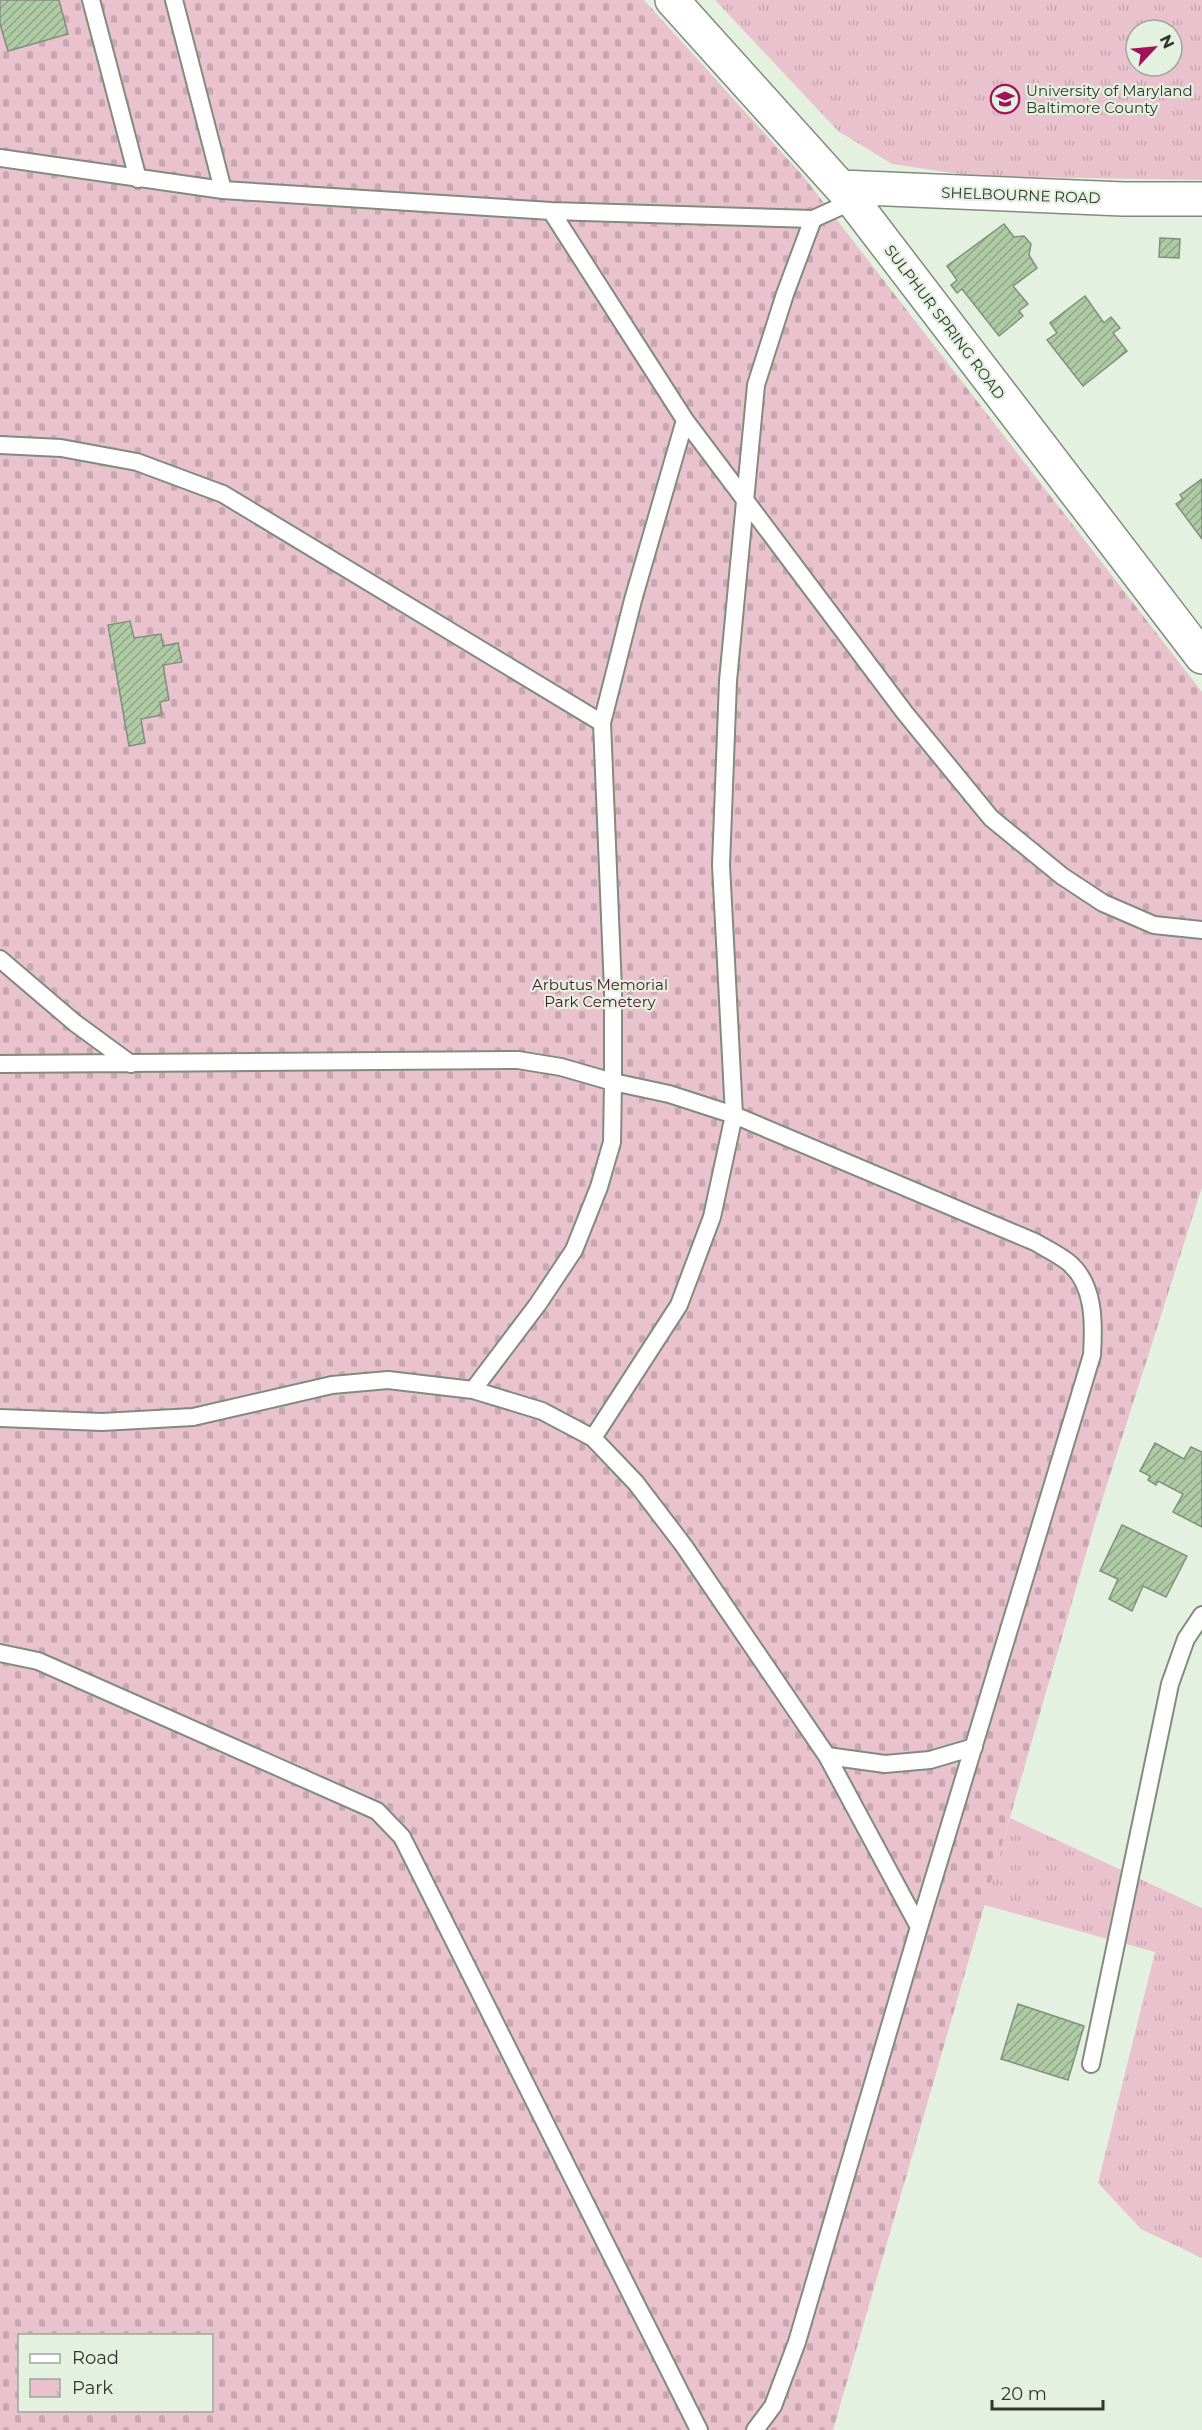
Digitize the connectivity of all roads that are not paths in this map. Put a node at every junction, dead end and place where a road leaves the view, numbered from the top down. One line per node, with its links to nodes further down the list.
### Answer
1 (91, 0): 5 (lane)
2 (174, 0): 6 (lane)
3 (672, 0): 7 (main road, SULPHUR SPRING ROAD)
4 (0, 158): 5 (lane)
5 (138, 179): 6 (lane)
6 (223, 190): 9 (lane)
7 (847, 194): 8 (main road, SHELBOURNE ROAD); 10 (lane); 14 (main road, SULPHUR SPRING ROAD)
8 (1202, 199)
9 (550, 211): 10 (lane); 11 (lane)
10 (813, 219): 13 (lane)
11 (684, 420): 13 (lane); 15 (lane)
12 (0, 445): 15 (lane)
13 (745, 502): 16 (lane); 21 (lane)
14 (1202, 657)
15 (602, 723): 20 (lane)
16 (1202, 930)
17 (0, 959): 19 (lane)
18 (0, 1064): 19 (lane)
19 (131, 1064): 20 (lane)
20 (613, 1082): 21 (lane); 22 (lane)
21 (734, 1115): 24 (lane); 27 (lane)
22 (473, 1390): 23 (lane); 24 (lane)
23 (0, 1418)
24 (593, 1438): 28 (lane)
25 (1202, 1615): 30 (lane)
26 (0, 1653): 31 (lane)
27 (974, 1747): 28 (lane); 29 (lane)
28 (827, 1756): 29 (lane)
29 (919, 1927): 32 (lane)
30 (1091, 2064)
31 (699, 2430)
32 (755, 2430)

